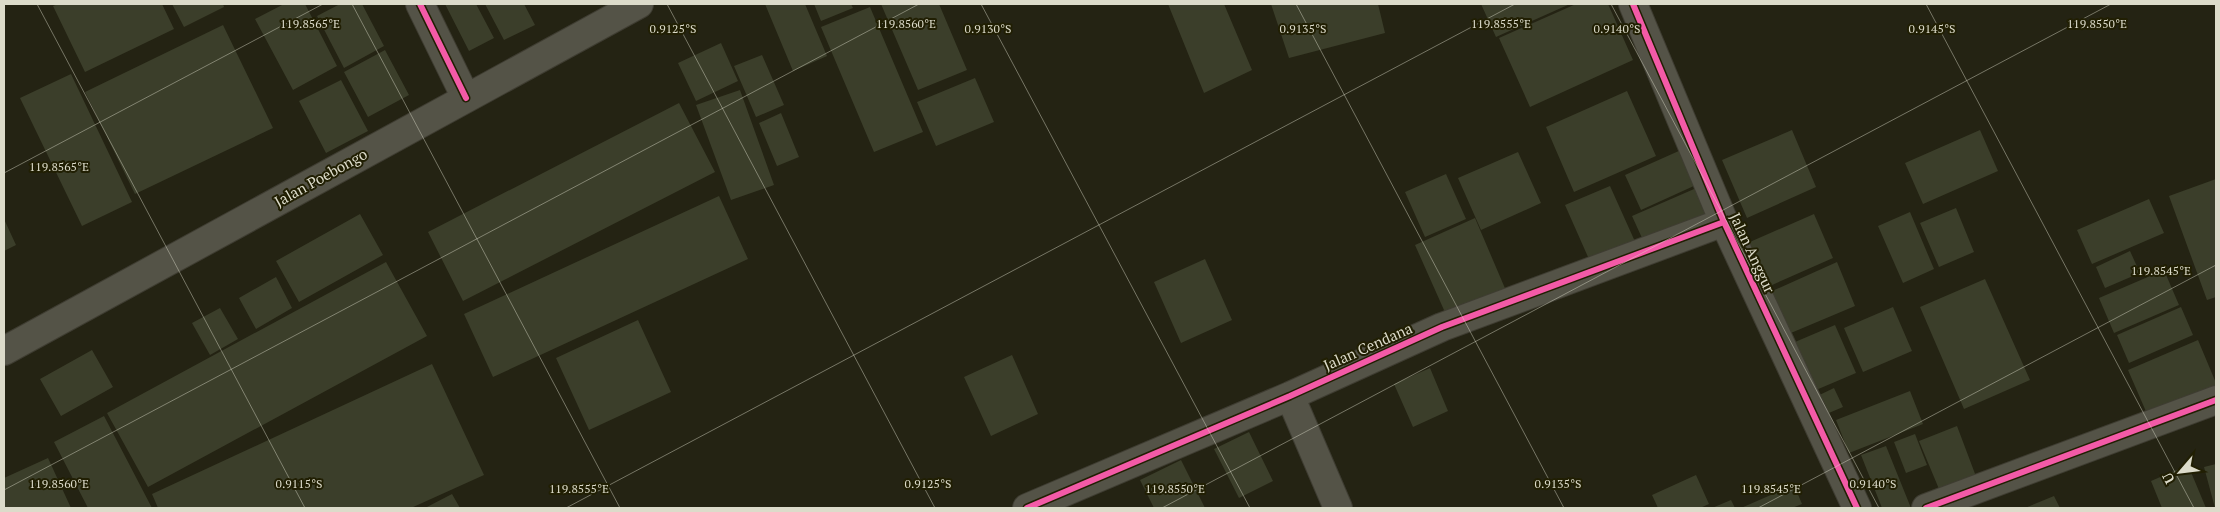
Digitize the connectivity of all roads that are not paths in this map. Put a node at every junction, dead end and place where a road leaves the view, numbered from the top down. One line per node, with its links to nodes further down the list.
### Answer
1 (420, 4): 4 (street)
2 (639, 4): 4 (street, Jalan Poebongo)
3 (1633, 4): 5 (street, Jalan Anggur)
4 (466, 98): 6 (street, Jalan Poebongo)
5 (1724, 222): 7 (street, Jalan Cendana); 11 (street, Jalan Anggur)
6 (4, 351)
7 (1290, 396): 9 (street, Jalan Cendana); 10 (street)
8 (2216, 400): 12 (street)
9 (1027, 508)
10 (1338, 508)
11 (1857, 508)
12 (1926, 508)

